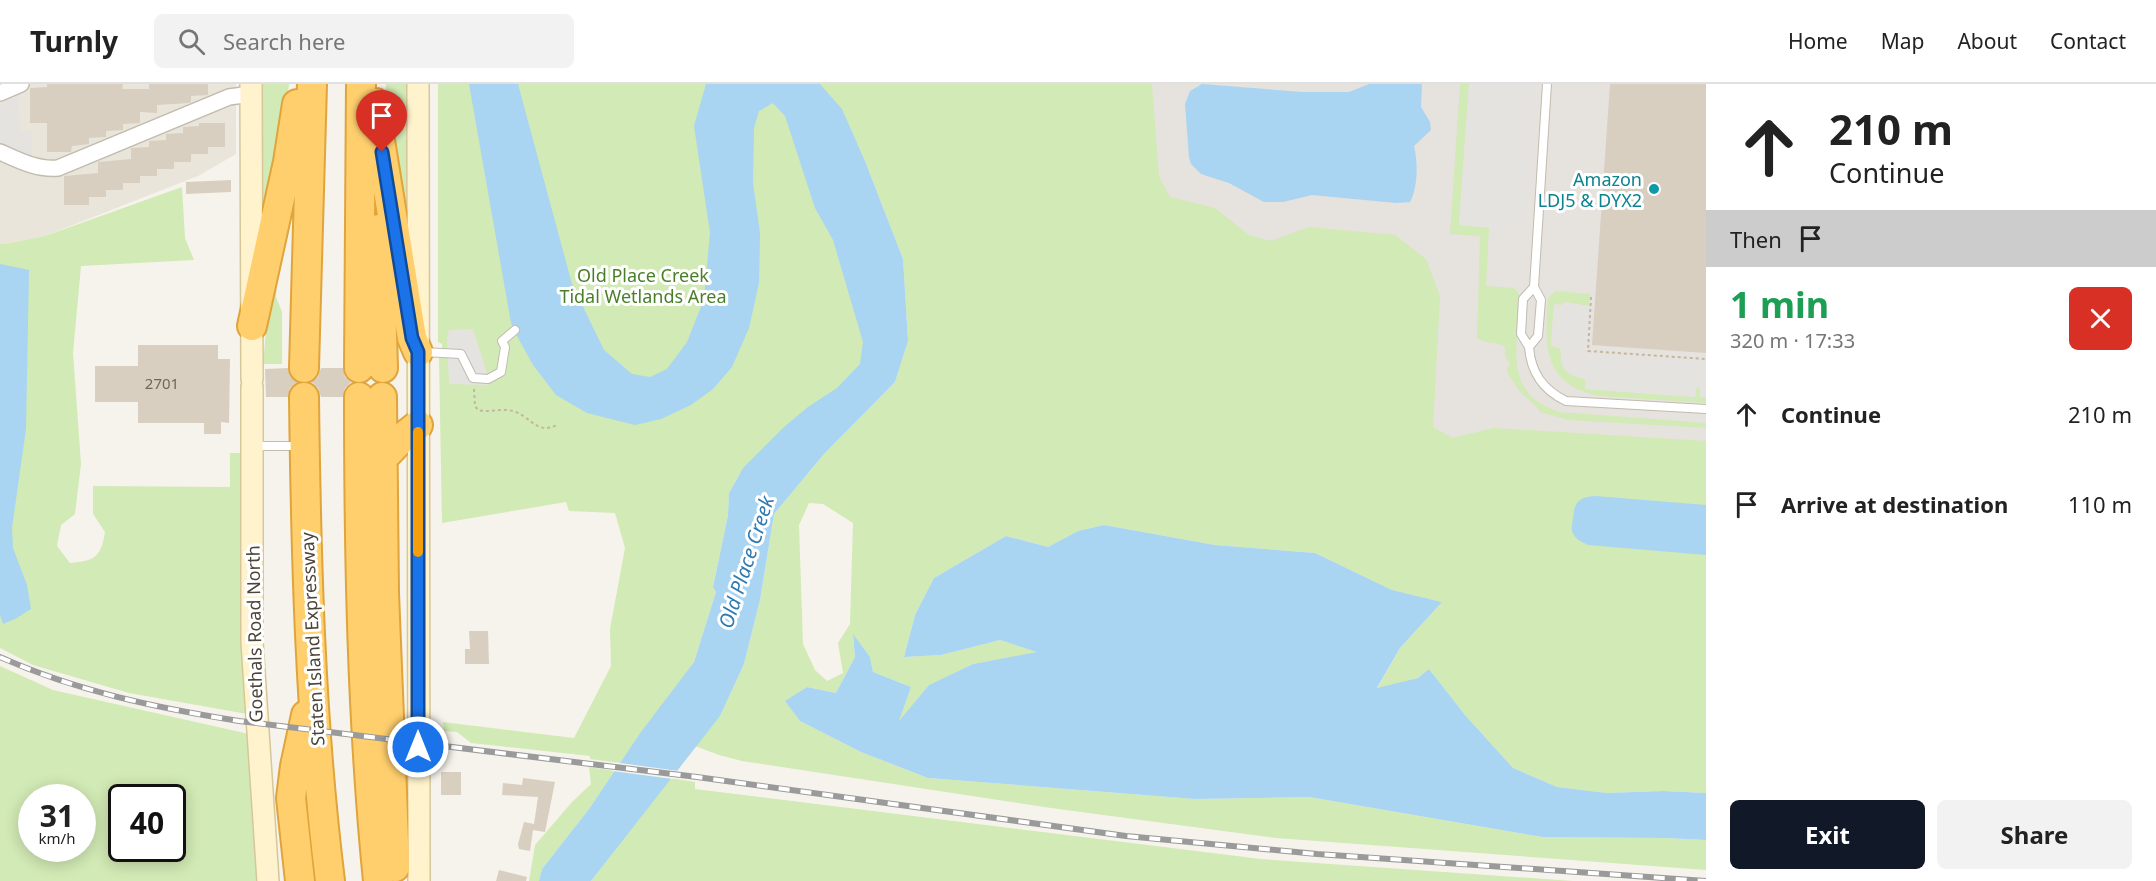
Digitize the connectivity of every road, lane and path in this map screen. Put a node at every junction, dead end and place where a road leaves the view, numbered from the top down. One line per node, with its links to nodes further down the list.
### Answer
1 (21, 84): 9 (street)
2 (298, 84): 14 (highway)
3 (312, 84): 19 (highway)
4 (361, 84): 10 (highway)
5 (375, 84): 10 (highway)
6 (418, 84): 17 (street)
7 (1547, 84): 12 (lane)
8 (251, 89): 11 (street); 14 (street, Goethals Road North)
9 (0, 93)
10 (378, 128): 17 (highway)
11 (0, 152)
12 (1534, 287): 16 (lane); 16 (lane)
13 (1591, 297): 18 (path)
14 (252, 326): 25 (street, Goethals Road North)
15 (515, 330): 17 (lane)
16 (1529, 347): 22 (lane)
17 (418, 352): 23 (street)
18 (1706, 359)
19 (304, 368)
20 (474, 386): 24 (path)
21 (304, 397): 26 (highway, Staten Island Expressway)
22 (1706, 409)
23 (418, 425): 27 (highway); 34 (street)
24 (557, 425)
25 (252, 446): 26 (lane); 29 (street, Goethals Road North)
26 (304, 446): 28 (highway, Staten Island Expressway)
27 (384, 457): 32 (highway); 33 (highway)
28 (313, 684): 30 (highway); 31 (highway, Staten Island Expressway)
29 (268, 881)
30 (300, 881)
31 (330, 881)
32 (378, 881)
33 (396, 881)
34 (419, 881)

